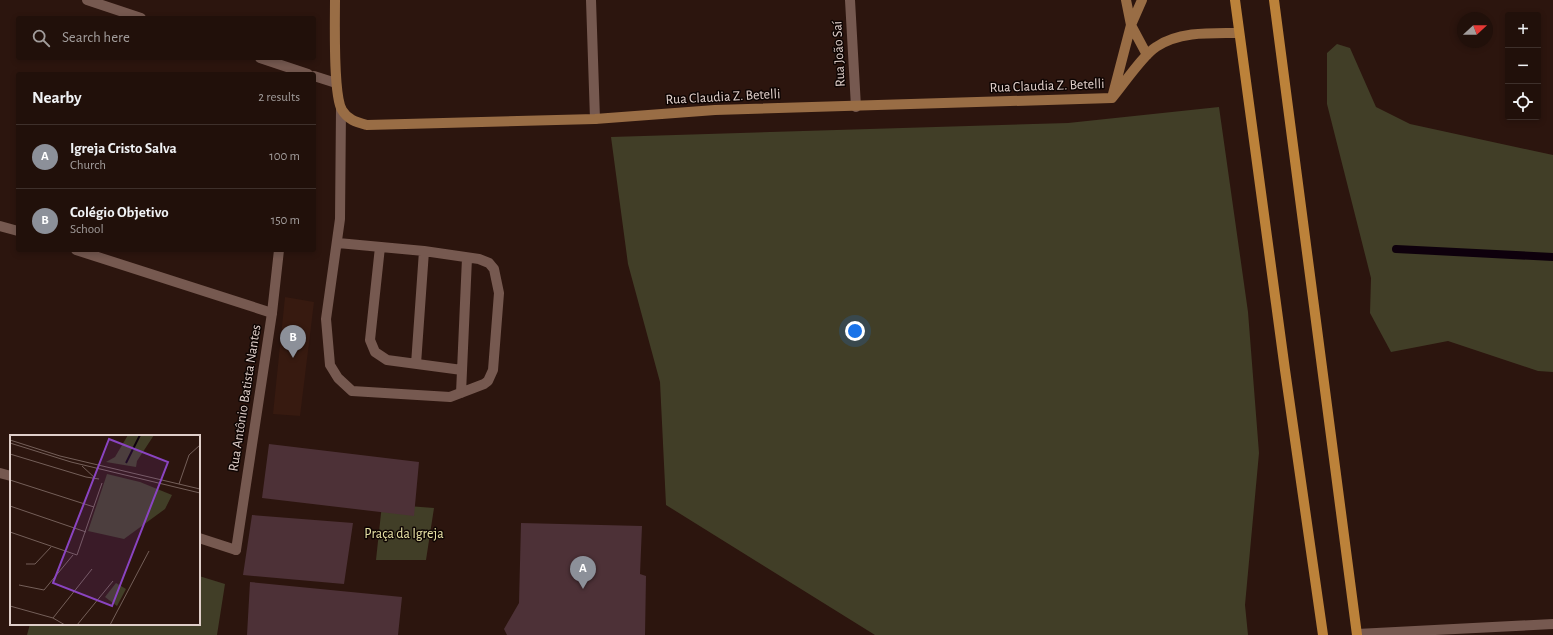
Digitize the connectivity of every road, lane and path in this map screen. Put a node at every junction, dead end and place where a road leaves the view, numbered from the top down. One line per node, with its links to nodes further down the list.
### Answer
1 (87, 0): 9 (street)
2 (335, 0): 16 (street)
3 (591, 0): 20 (street)
4 (850, 0): 18 (street, Rua João Saí)
5 (1126, 0): 10 (street)
6 (1142, 0): 10 (street)
7 (1235, 0): 11 (main road)
8 (1274, 0): 37 (main road)
9 (135, 16)
10 (1131, 25): 12 (street); 17 (street)
11 (1239, 33): 12 (street); 38 (main road)
12 (1147, 55): 17 (street)
13 (266, 60): 14 (street)
14 (302, 72)
15 (316, 77): 16 (street)
16 (336, 84): 19 (street)
17 (1112, 98): 18 (street, Rua Claudia Z. Betelli)
18 (856, 106): 20 (street, Rua Claudia Z. Betelli)
19 (341, 109): 20 (street, Rua Claudia Z. Betelli); 23 (street)
20 (595, 119)
21 (0, 226): 22 (street)
22 (16, 230)
23 (338, 243): 24 (street); 32 (street)
24 (380, 247): 25 (street); 30 (street)
25 (424, 251): 28 (street); 30 (street)
26 (82, 252): 29 (street)
27 (279, 252): 29 (street, Rua Antônio Batista Nantes)
28 (467, 258): 31 (street); 32 (street)
29 (272, 313): 35 (street, Rua Antônio Batista Nantes)
30 (416, 364): 31 (street)
31 (462, 370): 32 (street)
32 (461, 393)
33 (0, 472): 34 (street)
34 (10, 476)
35 (200, 538)
36 (1553, 624): 37 (street)
37 (1357, 634)
38 (1323, 635)

